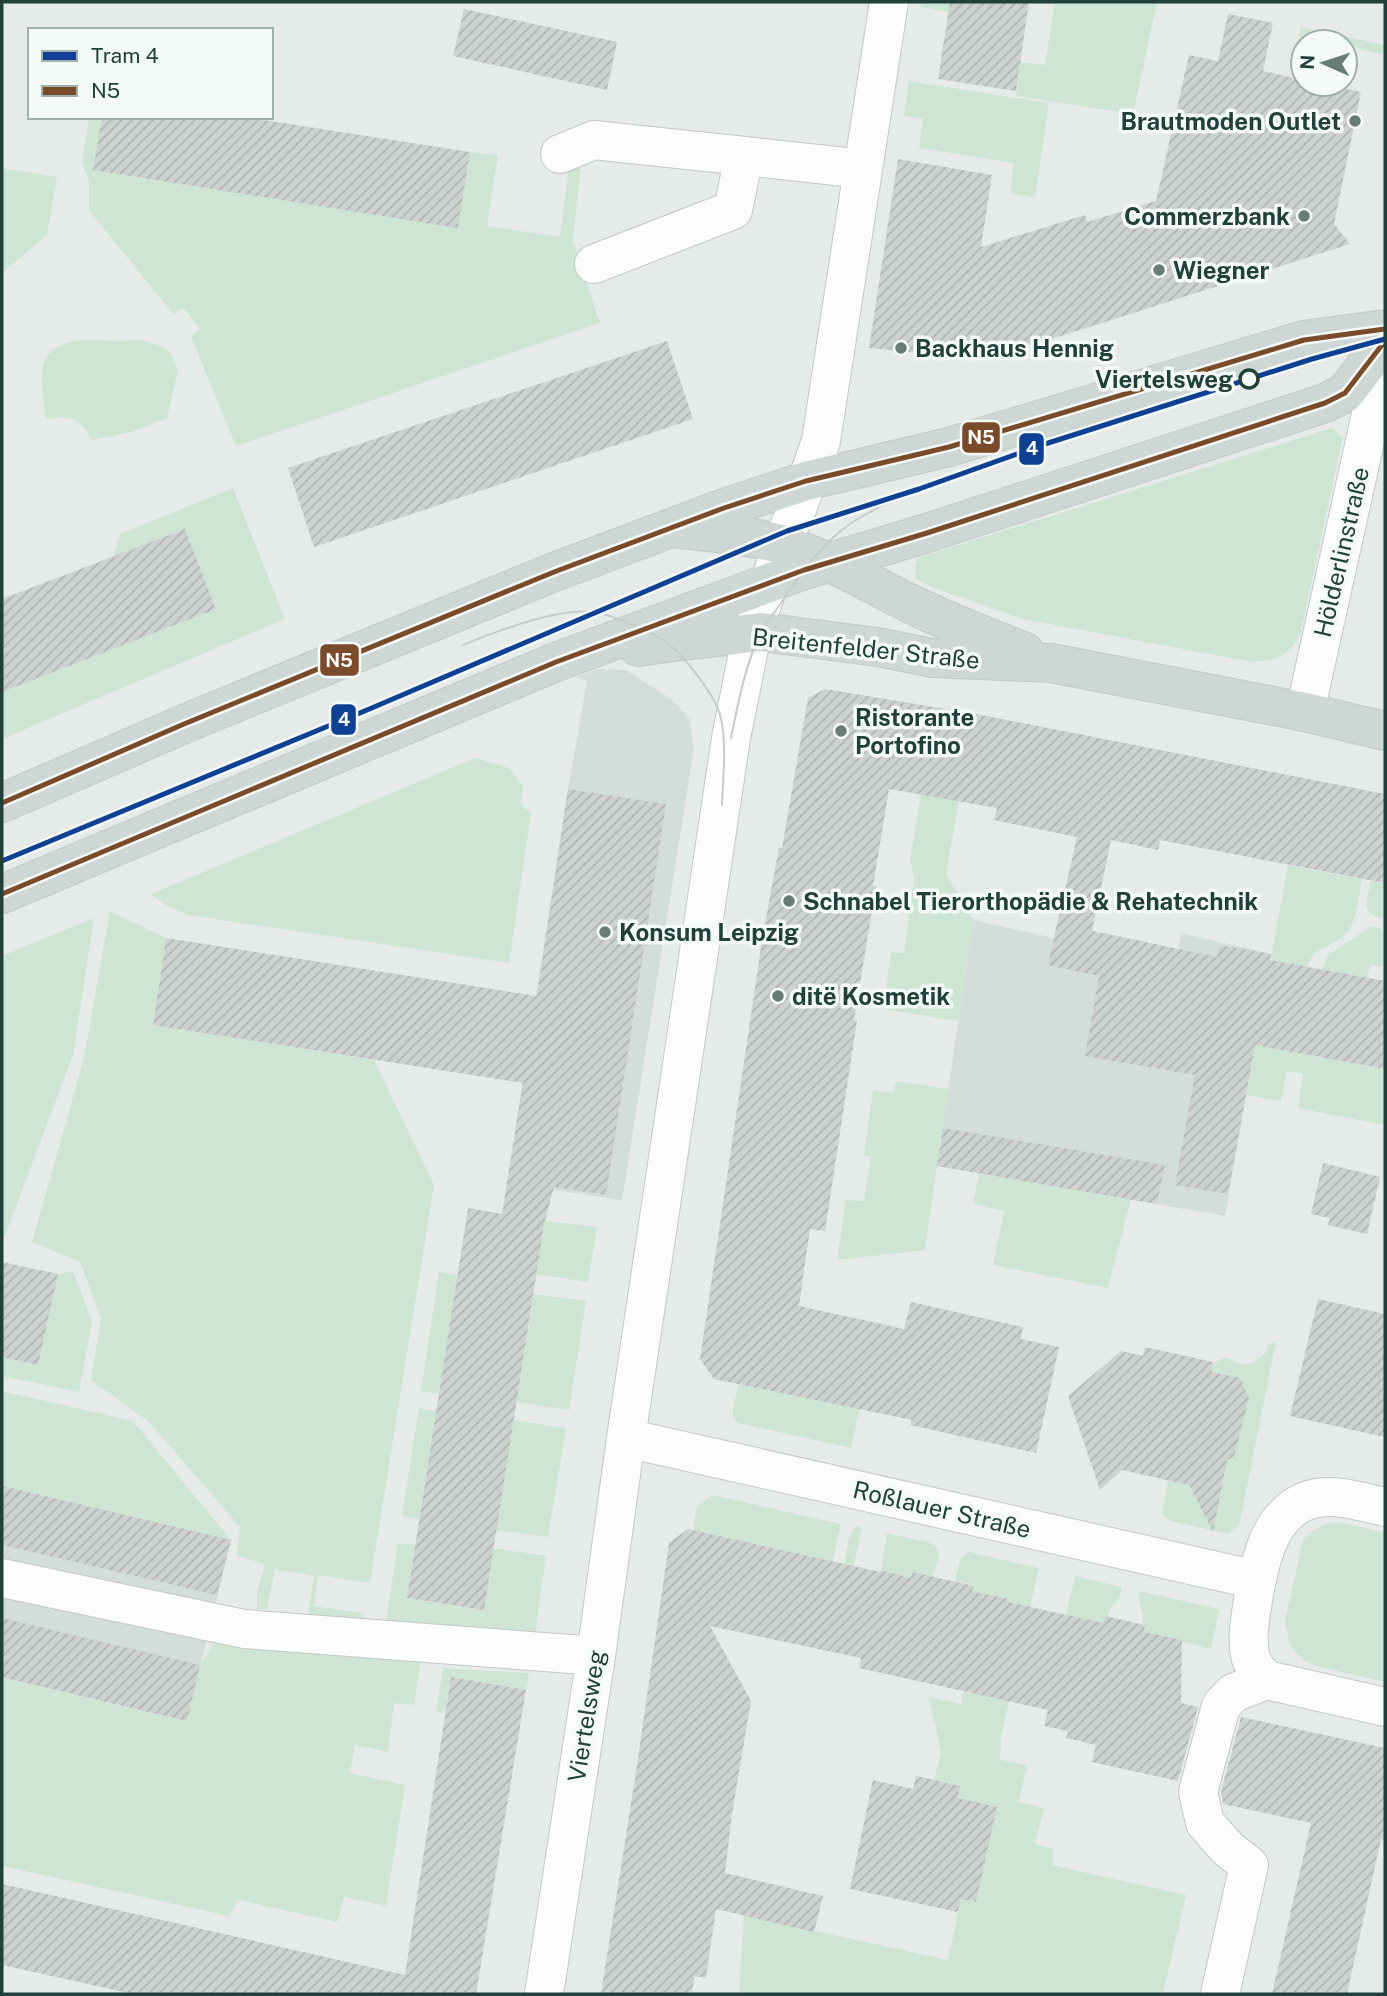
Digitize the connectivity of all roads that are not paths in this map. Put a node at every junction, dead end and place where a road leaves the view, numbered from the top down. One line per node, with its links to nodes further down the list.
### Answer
1 (889, 2): 4 (street)
2 (560, 154): 3 (street)
3 (744, 156): 4 (street); 5 (street)
4 (863, 169): 9 (street)
5 (594, 264)
6 (1385, 329): 9 (main road)
7 (1385, 341): 12 (main road)
8 (1385, 351): 17 (street, Hölderlinstraße)
9 (806, 481): 10 (main road); 11 (street)
10 (666, 528): 11 (main road, Breitenfelder Straße); 19 (main road)
11 (782, 545): 12 (main road, Breitenfelder Straße); 13 (street)
12 (830, 562): 13 (main road); 16 (main road, Breitenfelder Straße)
13 (770, 583): 14 (street); 15 (main road)
14 (752, 634): 15 (main road, Breitenfelder Straße); 16 (main road, Breitenfelder Straße); 21 (street, Viertelsweg)
15 (556, 662): 20 (main road)
16 (1051, 663): 17 (main road, Breitenfelder Straße)
17 (1305, 712): 18 (main road, Breitenfelder Straße)
18 (1385, 731)
19 (2, 803)
20 (2, 894)
21 (626, 1438): 24 (street, Roßlauer Straße); 25 (street, Viertelsweg)
22 (1385, 1507): 24 (street)
23 (2, 1578): 25 (street)
24 (1257, 1580): 26 (street)
25 (596, 1656): 28 (street, Viertelsweg)
26 (1267, 1680): 27 (street); 29 (street)
27 (1385, 1707)
28 (544, 1994)
29 (1220, 1994)

